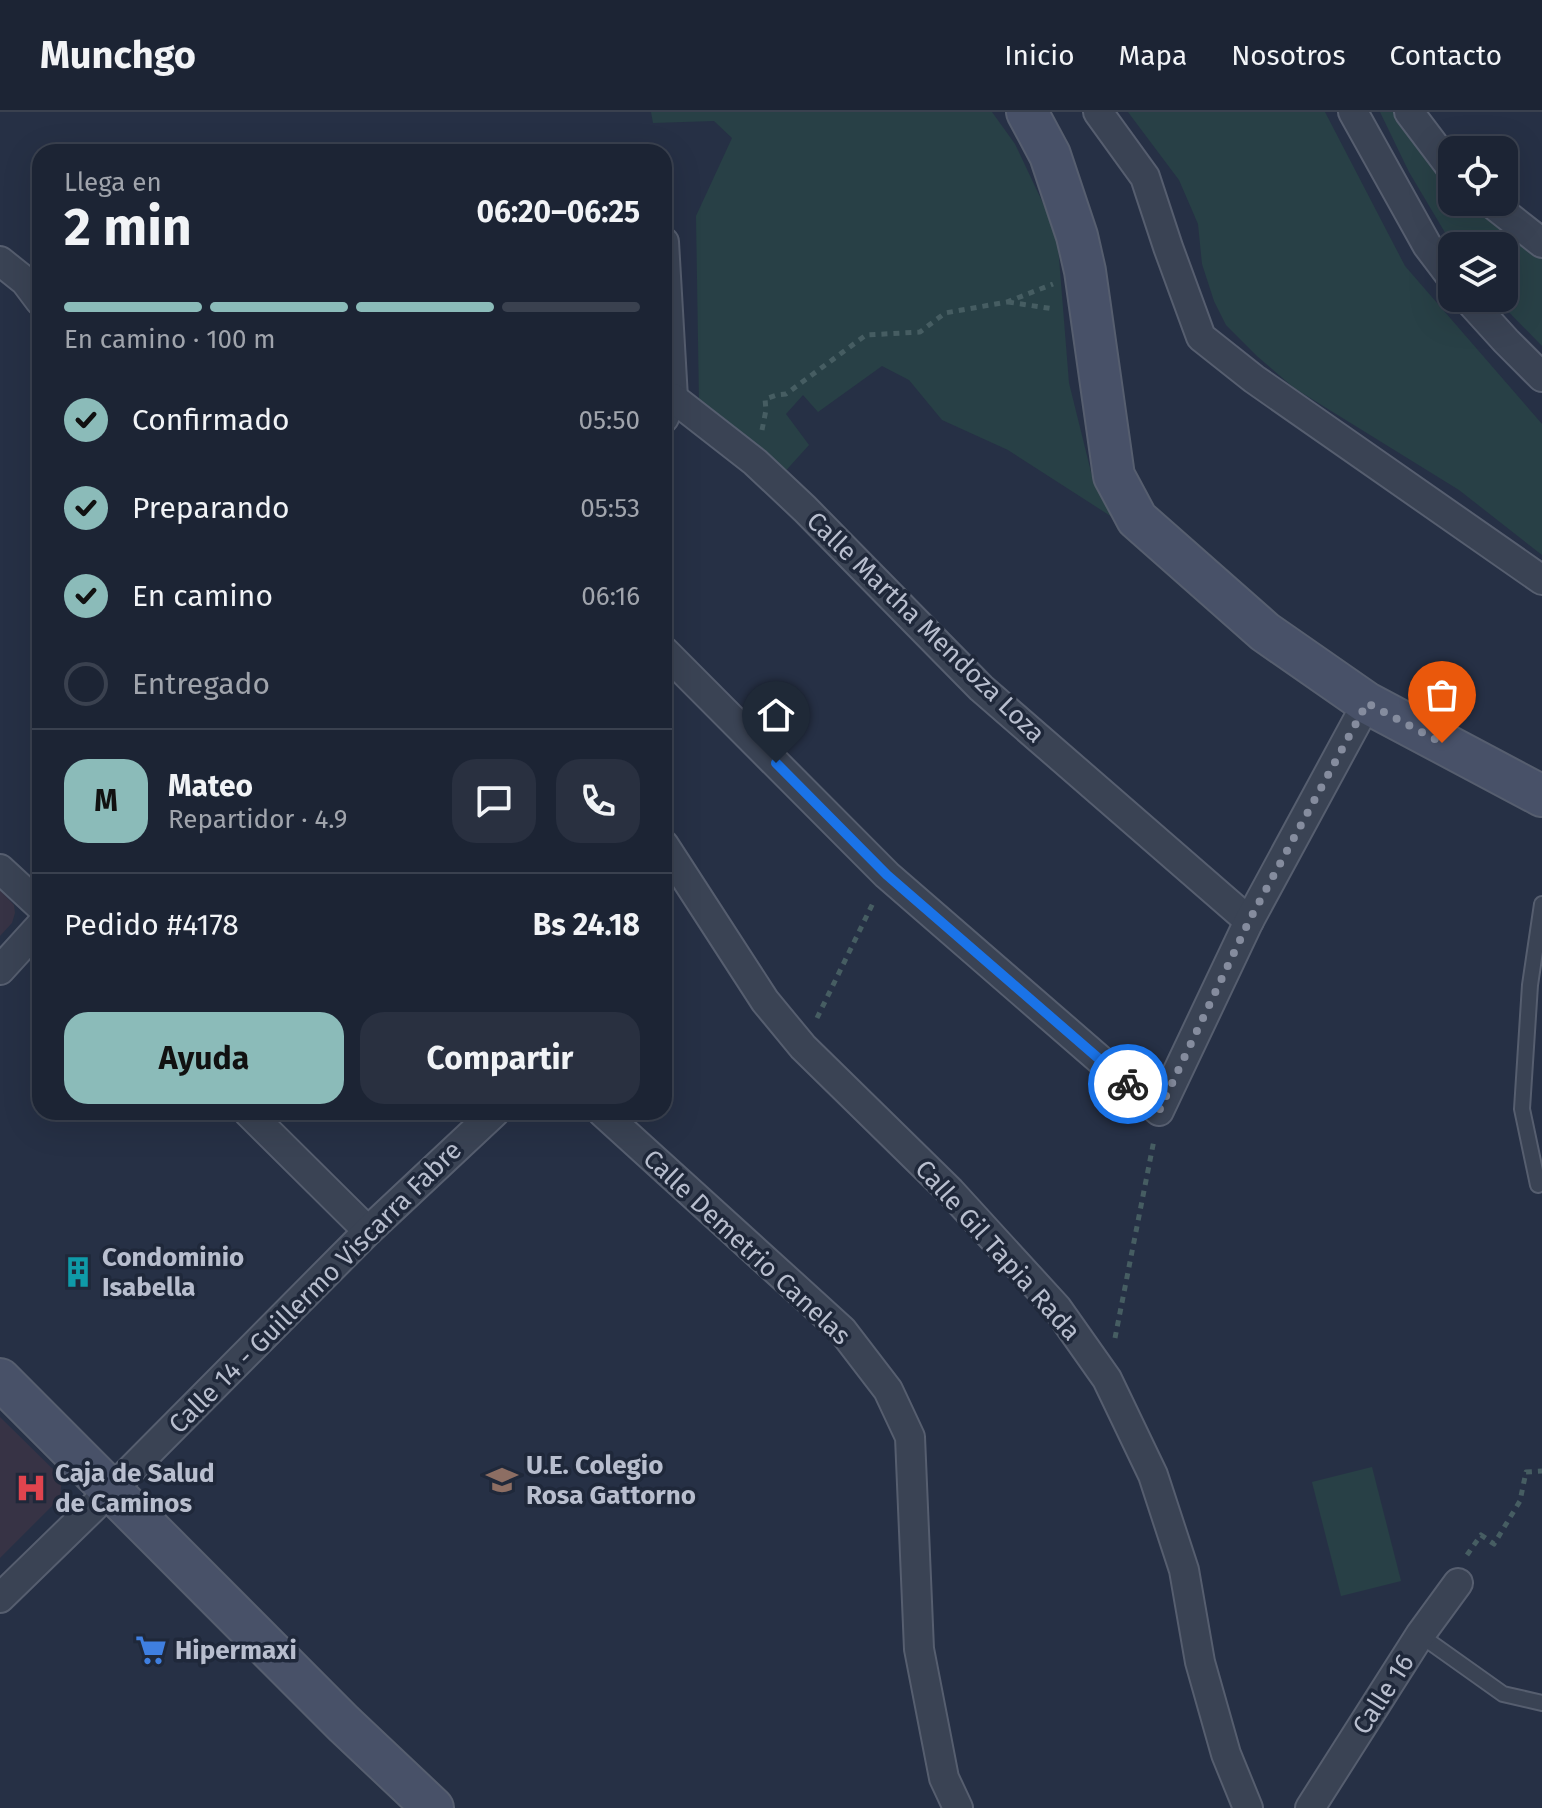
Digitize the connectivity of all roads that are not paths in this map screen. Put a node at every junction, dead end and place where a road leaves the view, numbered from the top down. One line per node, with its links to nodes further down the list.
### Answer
1 (1027, 112): 16 (main road)
2 (1098, 112): 14 (street)
3 (1353, 112): 8 (street)
4 (1409, 112): 5 (street)
5 (1438, 150)
6 (1508, 216): 7 (street)
7 (1542, 243)
8 (1438, 260)
9 (0, 261): 10 (street)
10 (32, 282)
11 (1480, 312): 12 (street)
12 (1542, 377)
13 (672, 408): 22 (street, Calle Martha Mendoza Loza)
14 (1542, 580)
15 (672, 659): 22 (street)
16 (1367, 703): 17 (main road); 22 (street)
17 (1542, 796)
18 (672, 857): 38 (street, Calle Gil Tapia Rada)
19 (0, 869): 20 (street)
20 (32, 899)
21 (1542, 904): 28 (lane)
22 (1249, 921)
23 (32, 935): 24 (street)
24 (0, 970)
25 (256, 1120): 29 (street)
26 (486, 1120): 29 (street, Calle 14 - Guillermo Viscarra Fabre)
27 (611, 1120): 37 (street, Calle Demetrio Canelas)
28 (1538, 1185)
29 (368, 1231): 31 (street, Calle 14 - Guillermo Viscarra Fabre)
30 (0, 1379): 31 (main road)
31 (112, 1489): 33 (street, Calle 14 - Guillermo Viscarra Fabre); 36 (main road)
32 (1458, 1583): 34 (street, Calle 16)
33 (0, 1598)
34 (1420, 1635): 35 (lane); 39 (street, Calle 16)
35 (1542, 1703)
36 (428, 1806)
37 (958, 1808)
38 (1248, 1808)
39 (1310, 1808)

